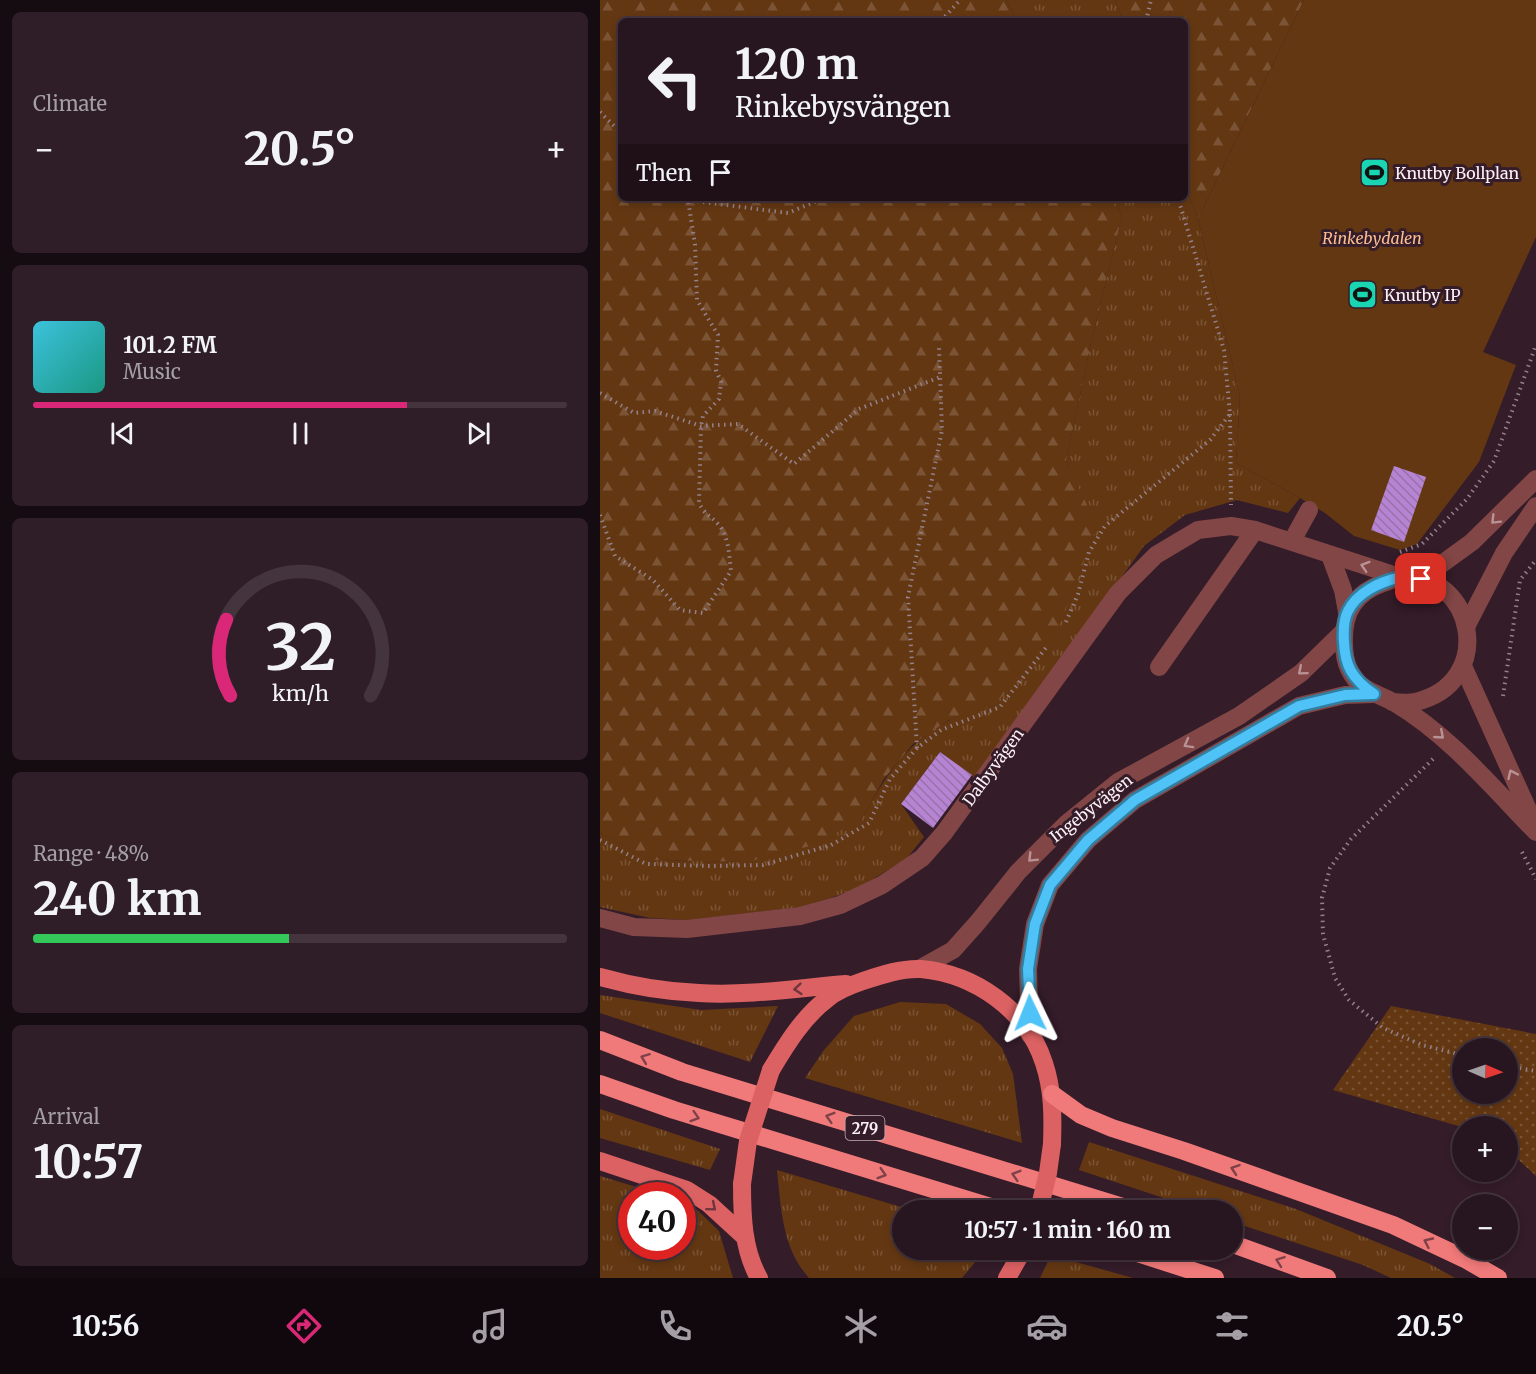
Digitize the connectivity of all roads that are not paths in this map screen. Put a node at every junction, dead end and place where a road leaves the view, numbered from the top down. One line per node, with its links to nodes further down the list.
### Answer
1 (1536, 479): 8 (street, one-way to 8)
2 (1536, 506): 10 (street)
3 (1309, 510): 5 (street)
4 (1255, 530): 5 (street, Dalbyvägen); 13 (street); 18 (street, Dalbyvägen)
5 (1292, 541): 6 (street, Dalbyvägen)
6 (1330, 555): 7 (street, Dalbyvägen, one-way to 6); 9 (street)
7 (1400, 577): 8 (street); 9 (street)
8 (1421, 579): 10 (street)
9 (1347, 612): 11 (street)
10 (1467, 625): 12 (street)
11 (1344, 631): 14 (street); 19 (street, Ingebyvägen, one-way to 19)
12 (1463, 666): 15 (street); 16 (street, one-way to 12)
13 (1159, 667)
14 (1374, 694): 15 (street); 22 (street, Ingebyvägen)
15 (1392, 702): 17 (street, one-way to 17)
16 (1536, 828)
17 (1536, 832)
18 (600, 918)
19 (919, 969): 21 (main road); 22 (main road)
20 (600, 977): 21 (main road, one-way to 20)
21 (857, 983): 30 (main road, bridge)
22 (1030, 1035): 25 (main road)
23 (600, 1040): 29 (highway, 279, one-way to 23)
24 (600, 1084): 27 (highway, 279, one-way to 27)
25 (1052, 1094): 28 (main road, bridge); 38 (highway, one-way to 25)
26 (600, 1161): 30 (main road, one-way to 30)
27 (968, 1200)
28 (1041, 1200)
29 (1099, 1200)
30 (745, 1237): 34 (main road)
31 (1243, 1248): 37 (highway, one-way to 31)
32 (1017, 1260): 35 (main road)
33 (1159, 1260): 36 (highway)
34 (758, 1277)
35 (1007, 1278)
36 (1215, 1278)
37 (1327, 1278)
38 (1498, 1278)

